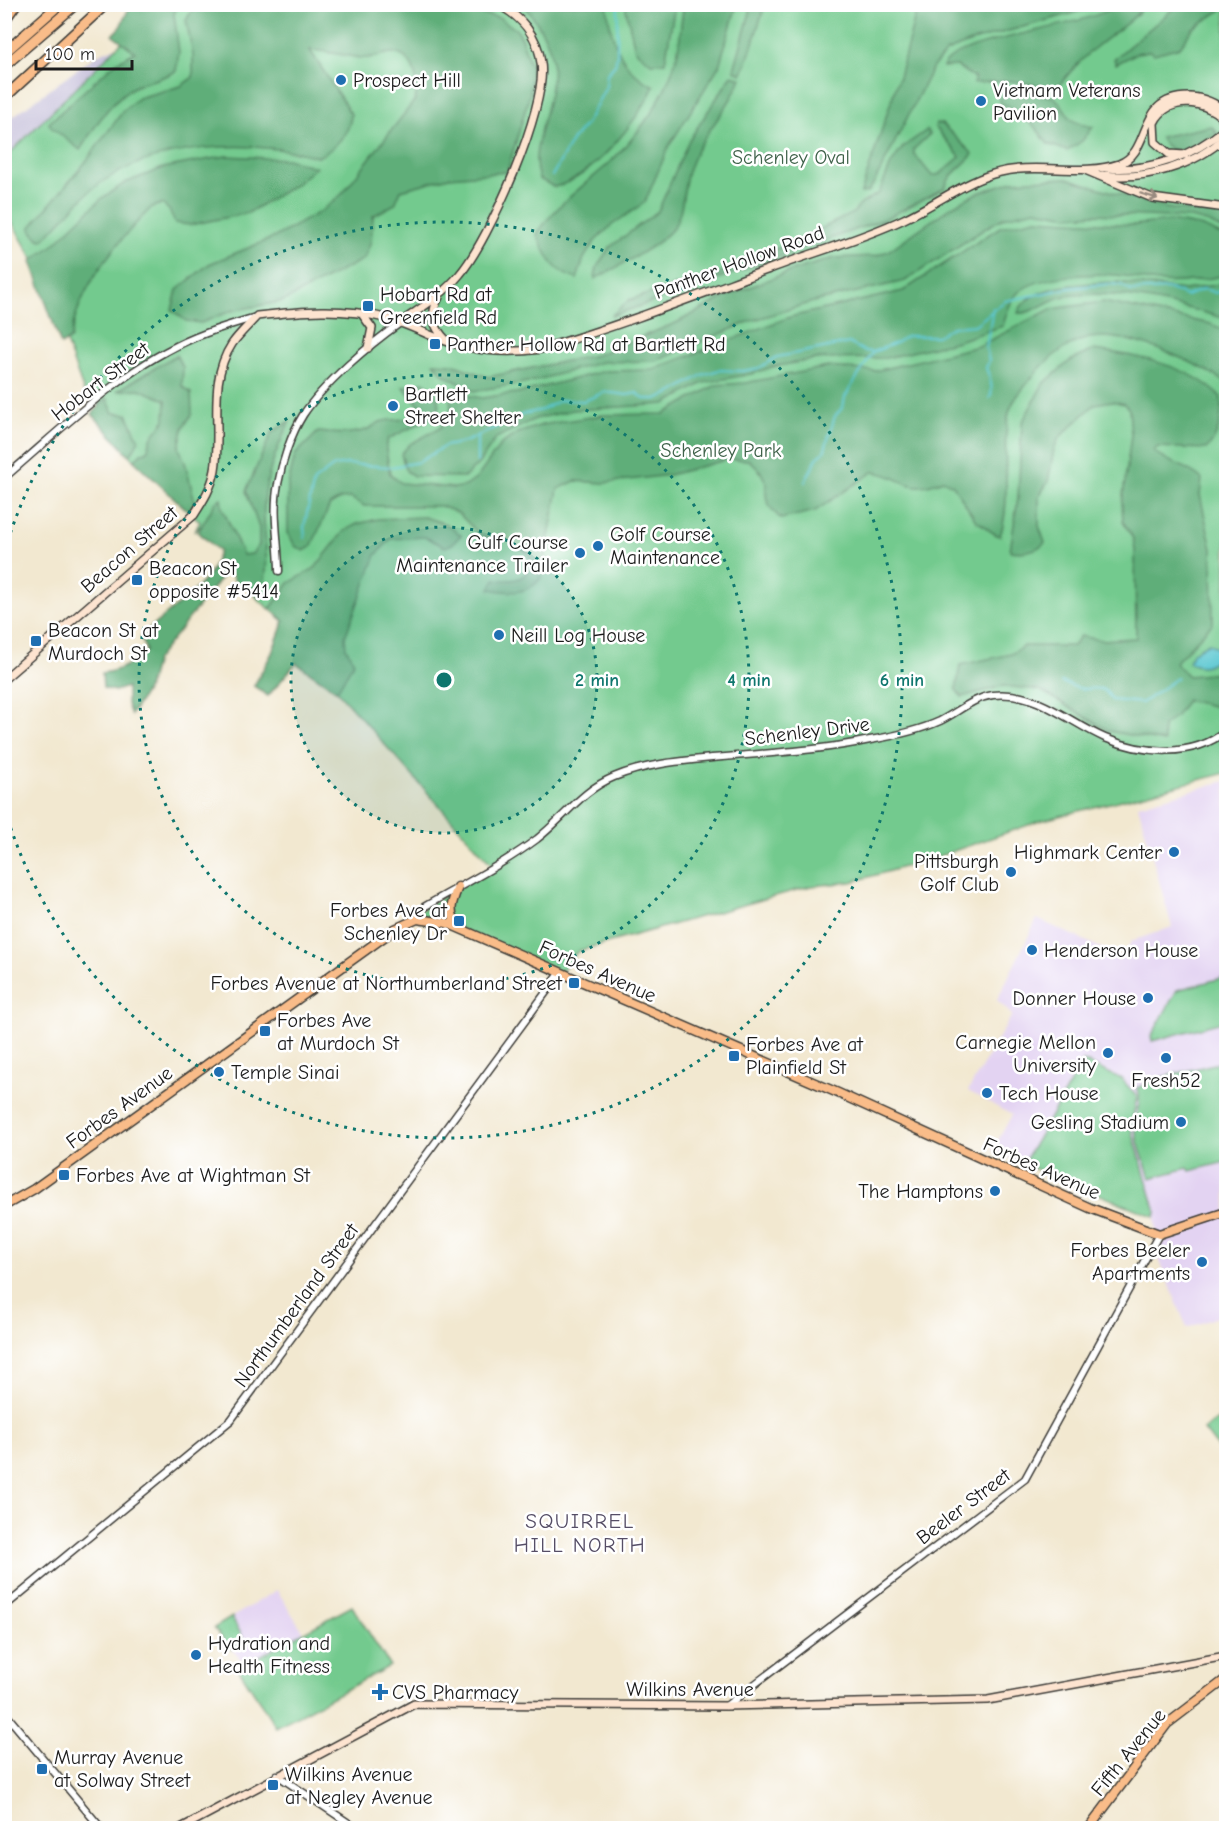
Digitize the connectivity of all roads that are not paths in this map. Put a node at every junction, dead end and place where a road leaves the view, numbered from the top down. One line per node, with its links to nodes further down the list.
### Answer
1 (16, 4): 6 (highway)
2 (60, 4): 7 (highway)
3 (76, 4): 8 (highway)
4 (106, 4): 9 (highway)
5 (496, 4): 17 (main road)
6 (4, 21)
7 (4, 53)
8 (4, 66)
9 (4, 98)
10 (1227, 112): 15 (main road)
11 (1227, 122): 14 (main road)
12 (1227, 128): 13 (main road)
13 (1222, 138): 14 (main road); 15 (main road)
14 (1185, 155): 15 (main road)
15 (1097, 171): 16 (main road, one-way to 16); 21 (main road, Panther Hollow Road)
16 (1227, 208)
17 (440, 294): 20 (main road); 21 (main road)
18 (360, 312): 19 (main road, Hobart Street); 20 (main road, Hobart Street); 22 (main road)
19 (257, 316): 23 (street, Hobart Street); 25 (main road, Beacon Street)
20 (400, 323): 21 (main road, Panther Hollow Road); 22 (street)
21 (447, 341)
22 (368, 348): 24 (street)
23 (4, 478)
24 (279, 572)
25 (4, 679)
26 (1227, 731): 27 (street, Schenley Drive)
27 (458, 887): 28 (street, Schenley Drive); 29 (main road)
28 (417, 919): 29 (main road, Forbes Avenue); 31 (main road, Forbes Avenue)
29 (462, 930): 30 (main road, Forbes Avenue)
30 (561, 972): 33 (main road, Forbes Avenue); 34 (street, Northumberland Street)
31 (4, 1206)
32 (1227, 1212): 33 (main road)
33 (1159, 1234): 37 (street, Beeler Street)
34 (4, 1607)
35 (1227, 1656): 37 (main road, Wilkins Avenue)
36 (1227, 1679): 43 (main road, Fifth Avenue)
37 (726, 1706): 39 (main road, Wilkins Avenue)
38 (4, 1712): 40 (street)
39 (277, 1775): 41 (main road, Wilkins Avenue); 42 (street)
40 (101, 1828)
41 (181, 1828)
42 (356, 1828)
43 (1089, 1828)

